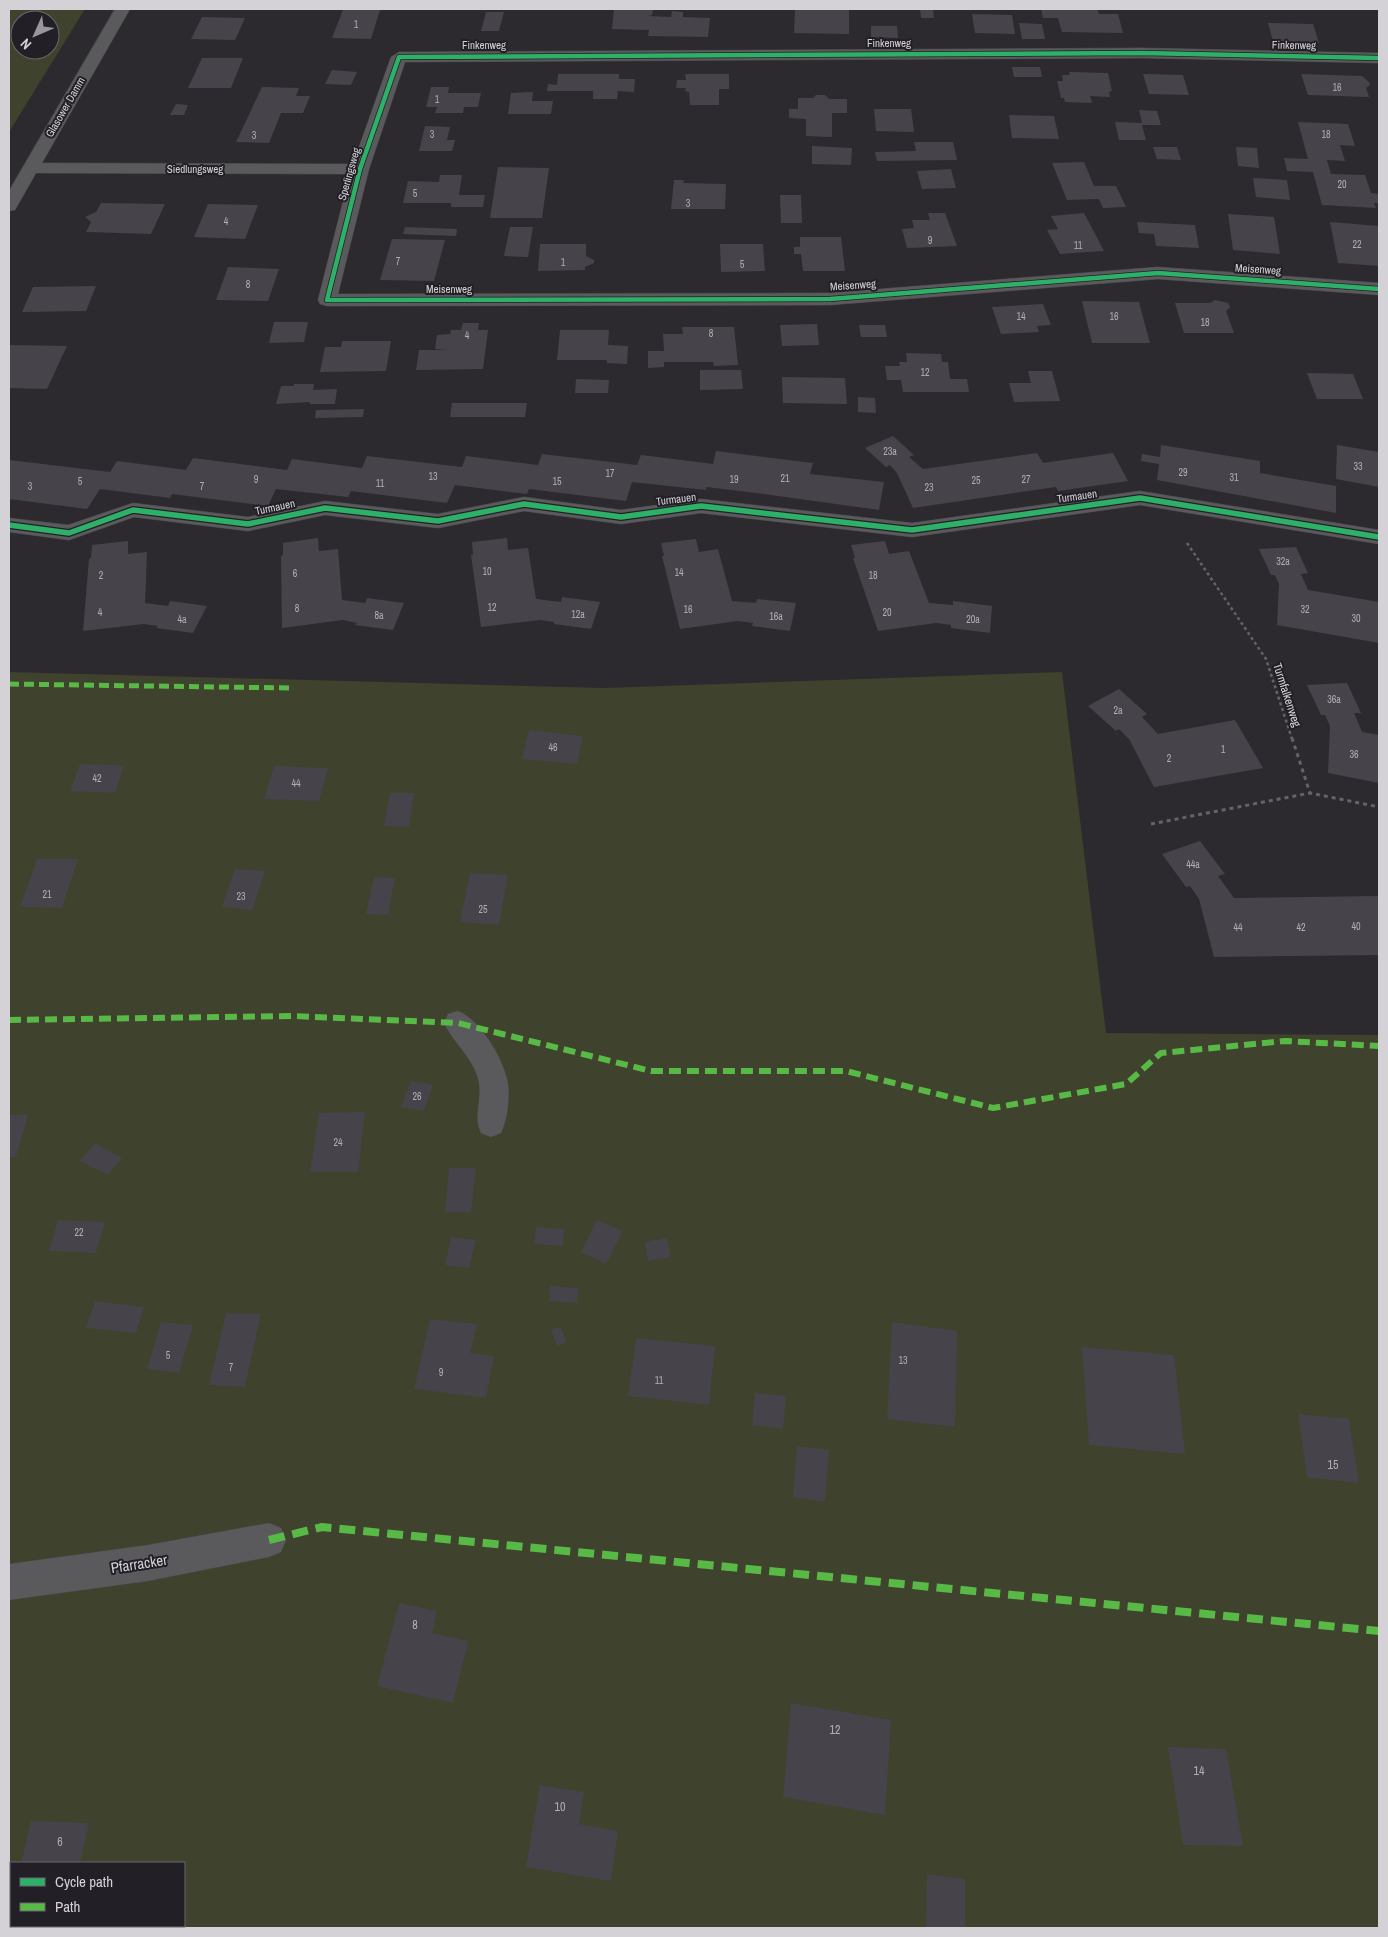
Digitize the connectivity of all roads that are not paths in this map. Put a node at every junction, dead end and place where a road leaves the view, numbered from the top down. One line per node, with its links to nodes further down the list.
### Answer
1 (122, 9): 5 (street, Glasower Damm)
2 (399, 57): 3 (street, Finkenweg); 4 (street, Sperlingsweg)
3 (1379, 58)
4 (360, 169): 5 (street, Siedlungsweg); 8 (street, Sperlingsweg)
5 (21, 174): 6 (street, Glasower Damm)
6 (9, 206)
7 (1379, 289): 8 (street, Meisenweg)
8 (327, 300)
9 (9, 525): 10 (street, Turmauen)
10 (1379, 537)
11 (458, 1023): 12 (street)
12 (491, 1124)
13 (268, 1540): 14 (street, Pfarracker)
14 (9, 1582)

